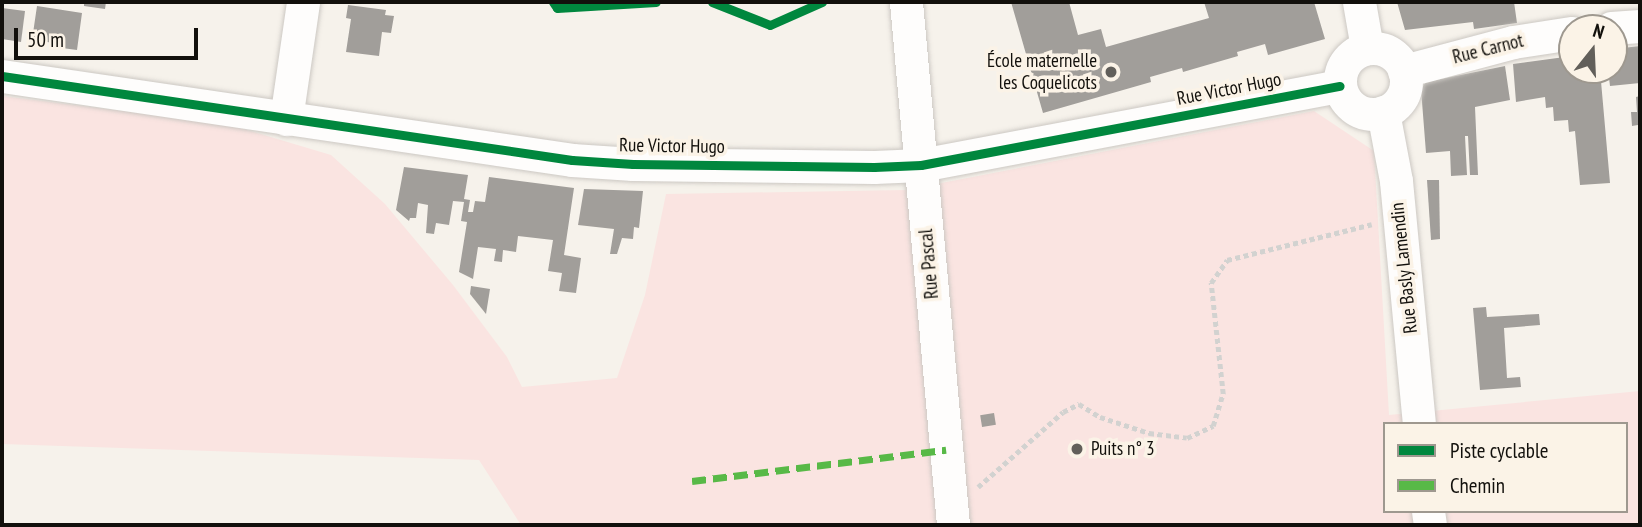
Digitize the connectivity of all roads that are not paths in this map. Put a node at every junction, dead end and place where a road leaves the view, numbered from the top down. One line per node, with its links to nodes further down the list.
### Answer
1 (303, 2): 10 (street)
2 (906, 2): 11 (street, Rue Pascal)
3 (1359, 2): 5 (street)
4 (1558, 35): 6 (street, Rue Carnot)
5 (1367, 48): 6 (street); 8 (street)
6 (1404, 71): 9 (street)
7 (2, 76): 10 (street, Rue Victor Hugo)
8 (1340, 86): 9 (street); 11 (street, Rue Victor Hugo)
9 (1382, 113): 12 (street, Rue Basly Lamendin)
10 (286, 119): 11 (street, Rue Victor Hugo)
11 (921, 165): 13 (street, Rue Pascal)
12 (1419, 422)
13 (952, 518)

